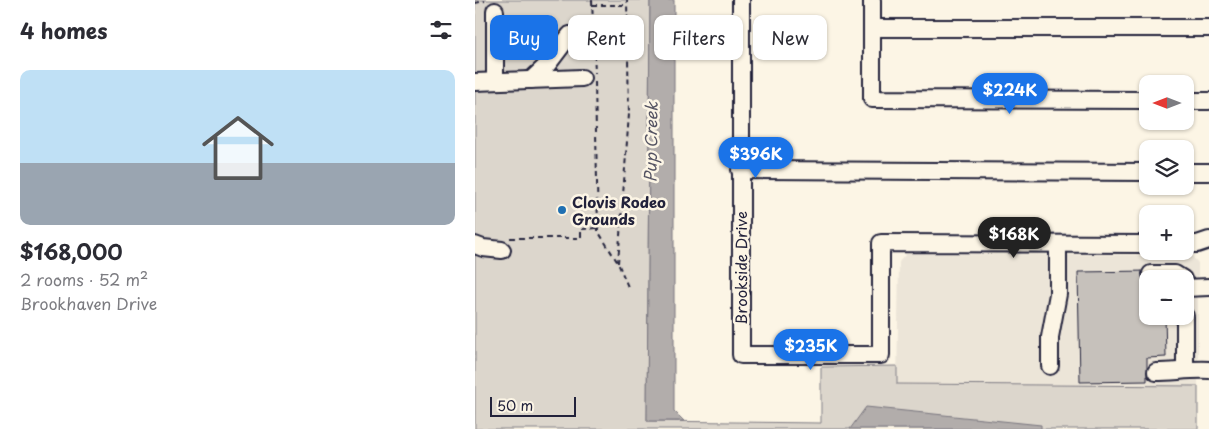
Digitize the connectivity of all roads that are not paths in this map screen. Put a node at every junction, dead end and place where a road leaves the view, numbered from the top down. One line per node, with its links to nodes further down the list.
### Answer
1 (741, 0): 14 (street, Brookside Drive)
2 (872, 0): 4 (street)
3 (492, 6): 9 (street)
4 (872, 28): 5 (street); 11 (street)
5 (1209, 28)
6 (568, 37): 8 (street)
7 (582, 78): 8 (street)
8 (531, 80): 9 (street)
9 (495, 81): 10 (street)
10 (475, 82)
11 (1139, 100)
12 (1194, 101): 13 (street)
13 (1209, 101)
14 (740, 170): 15 (street); 19 (street, Brookside Drive)
15 (1139, 172)
16 (1194, 172): 17 (street)
17 (1209, 172)
18 (1209, 240): 21 (street)
19 (1058, 244): 20 (street); 27 (street)
20 (1139, 244)
21 (1194, 244)
22 (475, 245): 23 (street)
23 (502, 250)
24 (1209, 287): 25 (street)
25 (1194, 288)
26 (1185, 325): 28 (street)
27 (1050, 366)
28 (1185, 369): 29 (street); 30 (street)
29 (1209, 370)
30 (1155, 372)

